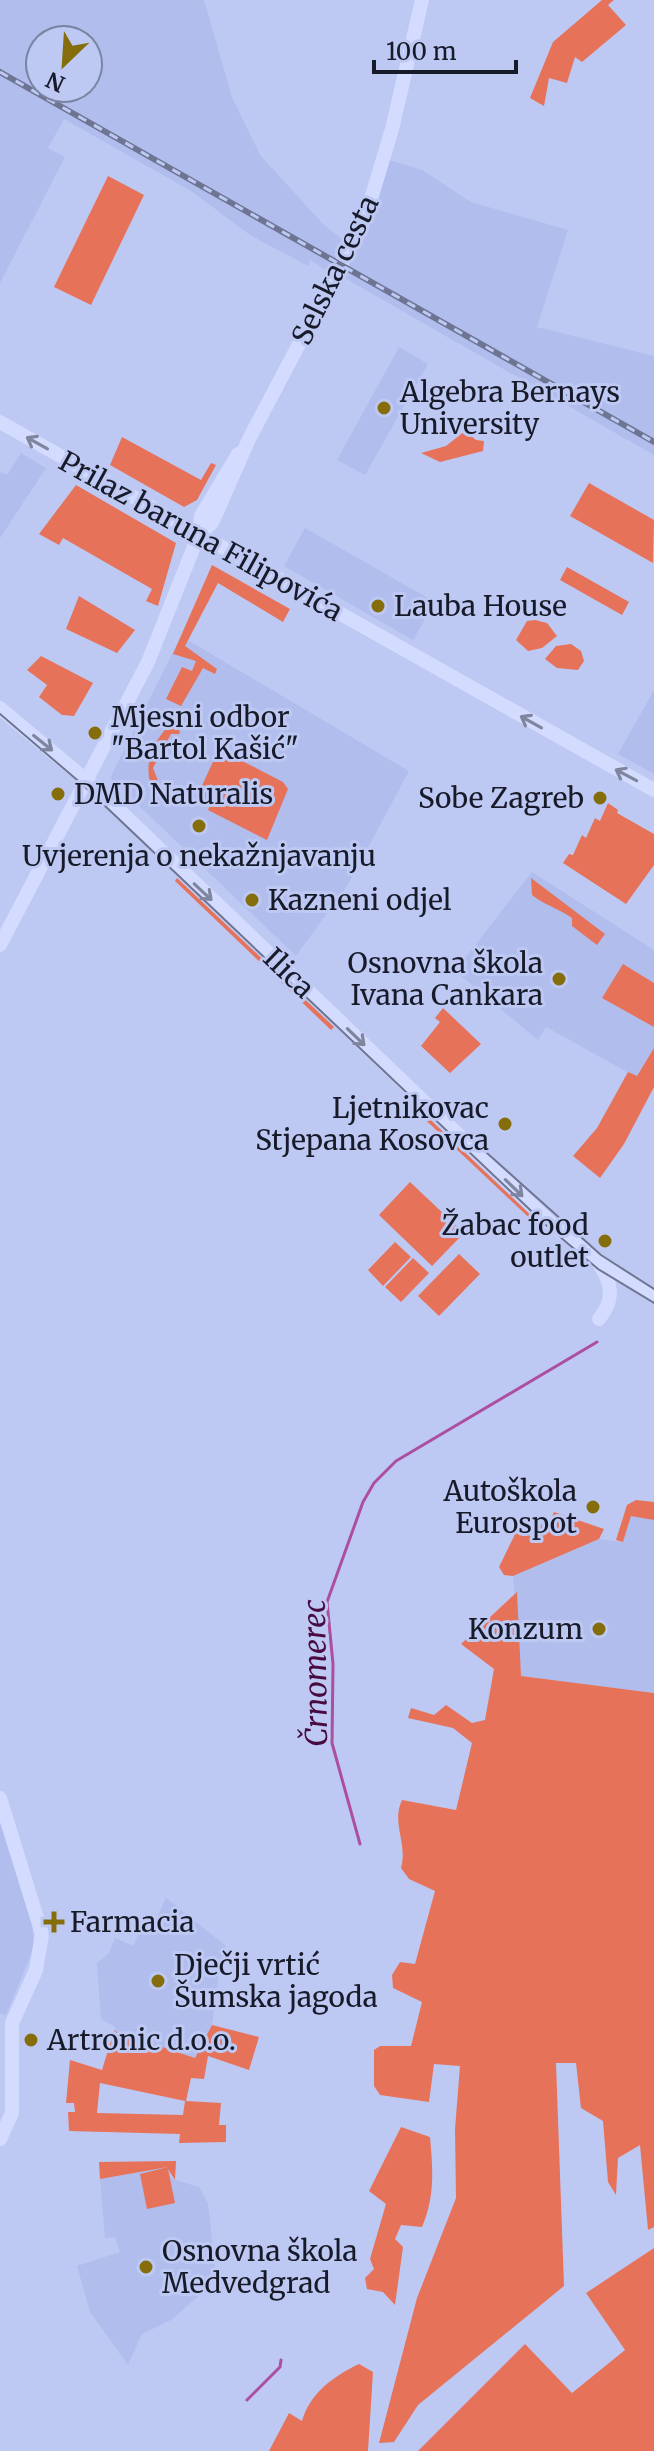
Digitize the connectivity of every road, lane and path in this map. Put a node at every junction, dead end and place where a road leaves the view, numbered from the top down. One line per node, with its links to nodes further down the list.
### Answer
1 (422, 0): 3 (main road, Selska cesta)
2 (0, 422): 3 (main road, Prilaz baruna Filipovića, one-way to 2)
3 (199, 534): 5 (main road, Selska cesta); 6 (main road, Prilaz baruna Filipovića, one-way to 3)
4 (0, 708): 5 (main road, Ilica, one-way to 5)
5 (86, 780): 7 (main road, Selska cesta); 8 (main road, Ilica, one-way to 8)
6 (654, 790)
7 (0, 945)
8 (594, 1257): 9 (main road, Ilica); 10 (main road)
9 (654, 1296)
10 (599, 1319)
11 (0, 1798): 12 (main road)
12 (0, 2139)

